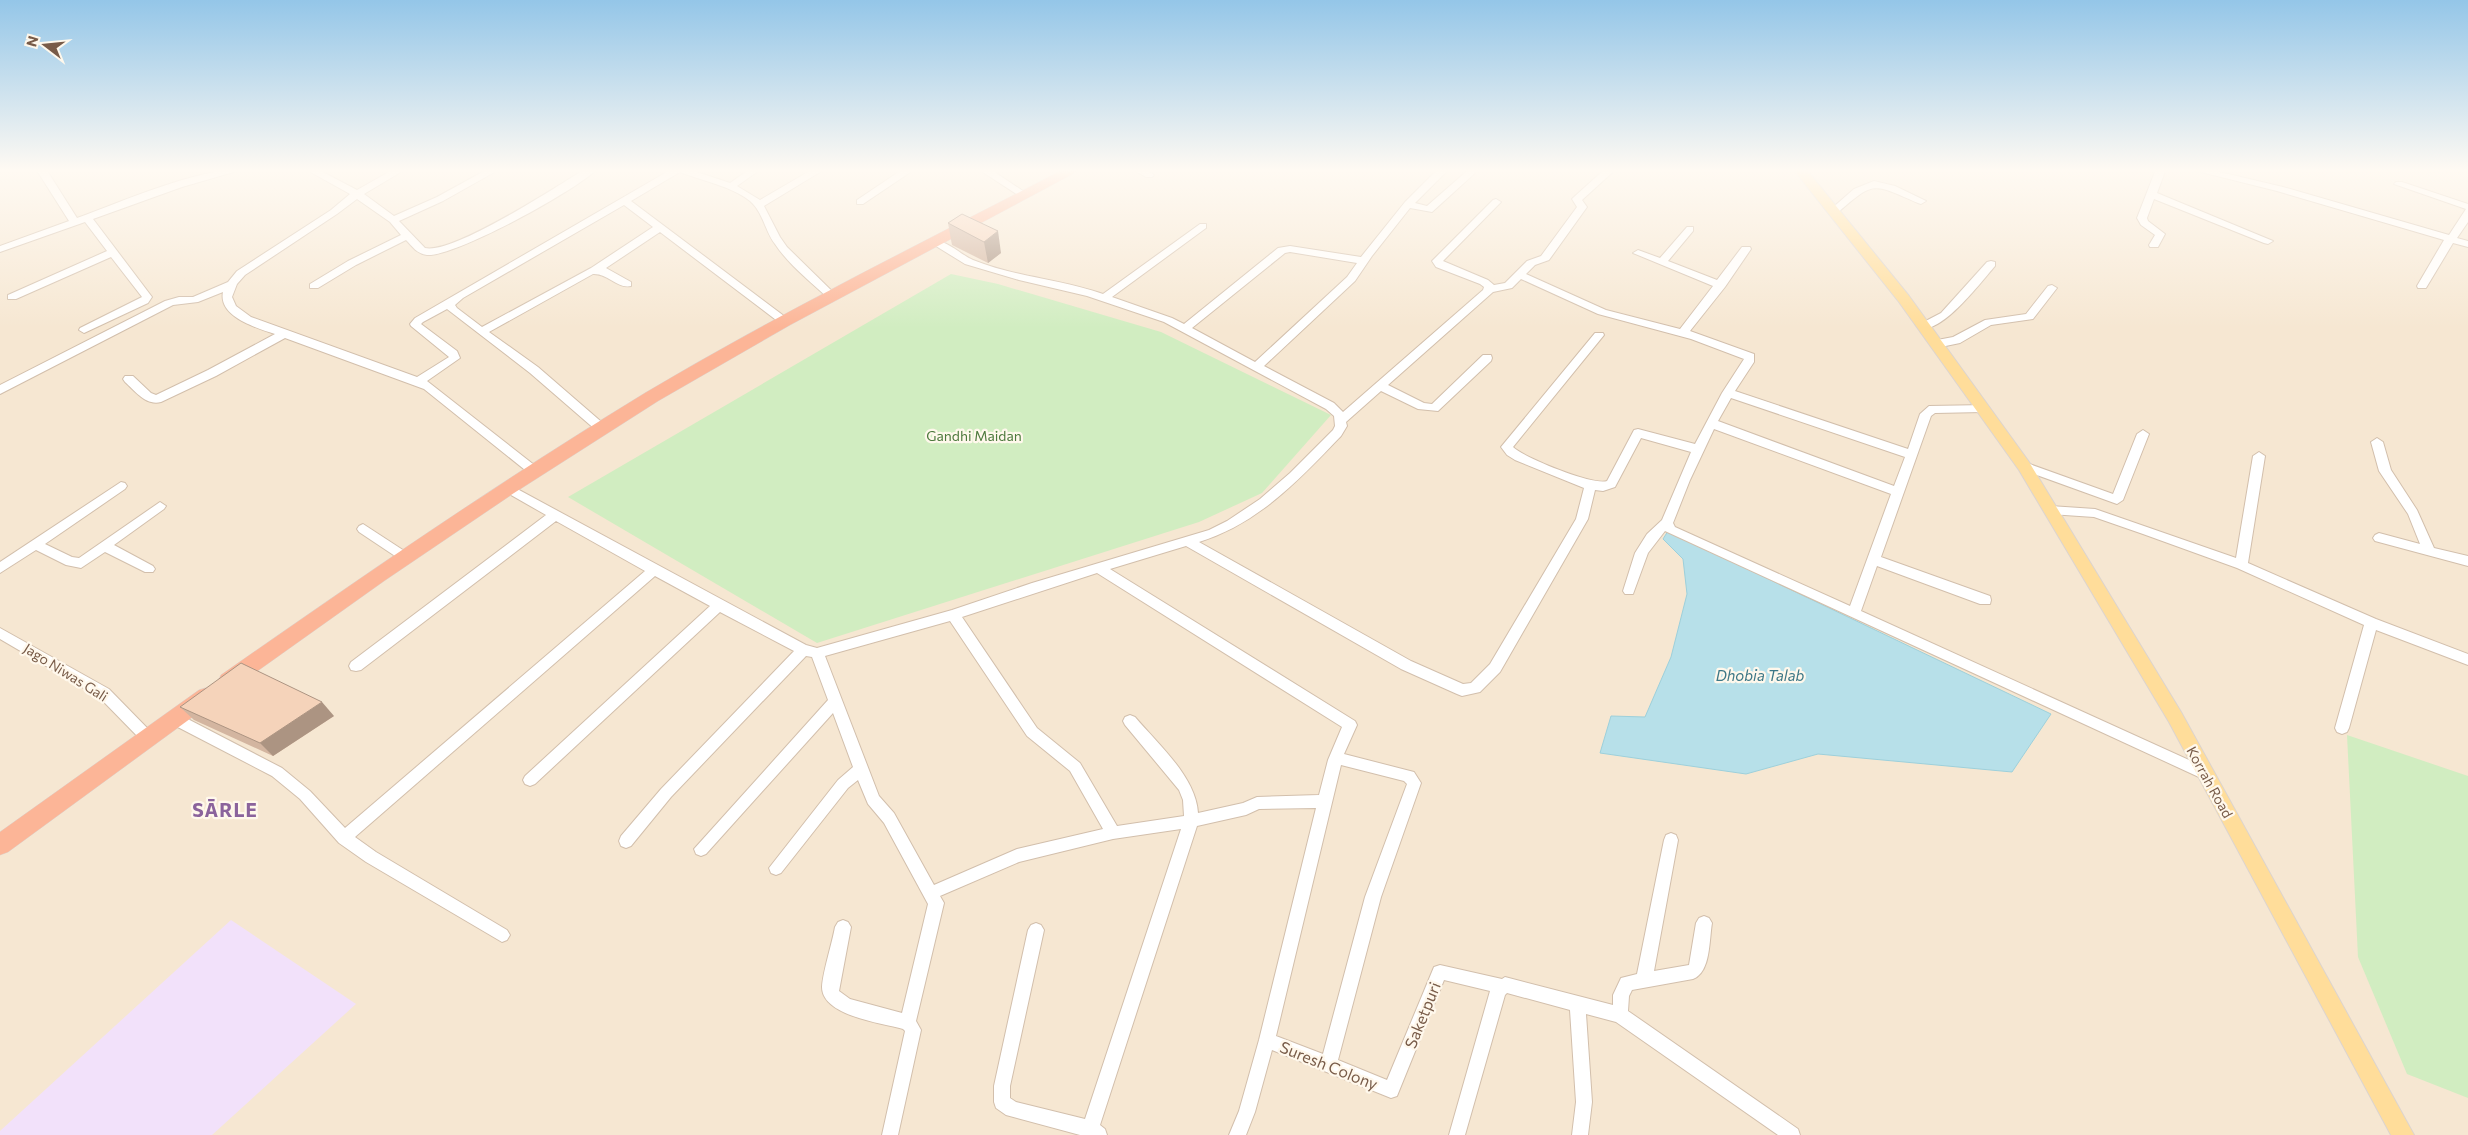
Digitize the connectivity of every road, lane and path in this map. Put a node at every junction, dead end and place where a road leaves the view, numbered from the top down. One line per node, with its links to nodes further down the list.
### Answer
1 (75, 222): 27 (street)
2 (90, 222): 29 (street)
3 (318, 222): 37 (street)
4 (394, 222): 21 (street)
5 (501, 222): 21 (street)
6 (587, 222): 46 (street)
7 (653, 222): 19 (street)
8 (766, 222): 43 (street)
9 (975, 222): 24 (highway)
10 (1394, 222): 31 (street)
11 (1476, 222): 42 (street)
12 (1572, 222): 35 (street)
13 (1841, 222): 48 (main road, Korrah Road)
14 (2144, 222): 26 (street)
15 (2221, 222): 23 (street)
16 (2393, 222): 22 (street)
17 (2463, 222): 22 (street)
18 (1203, 226): 45 (street)
19 (660, 227): 34 (street); 47 (street)
20 (1690, 229): 32 (street)
21 (406, 236): 39 (street)
22 (2451, 239): 25 (street); 40 (street)
23 (2268, 241)
24 (936, 243): 43 (highway); 45 (street)
25 (2468, 244)
26 (2154, 245)
27 (0, 249)
28 (1746, 249): 38 (street)
29 (113, 252): 44 (street); 49 (street)
30 (1638, 253): 32 (street)
31 (1363, 261): 50 (street); 57 (street)
32 (1662, 262): 38 (street)
33 (1992, 264): 48 (street)
34 (595, 270): 36 (street); 51 (street)
35 (1520, 275): 42 (street); 52 (street)
36 (626, 284)
37 (230, 285): 53 (street); 61 (street)
38 (1721, 285): 52 (street)
39 (314, 286)
40 (2422, 286)
41 (2052, 288): 55 (street)
42 (1489, 289): 60 (street)
43 (832, 296): 47 (highway)
44 (12, 298)
45 (1104, 298): 50 (street)
46 (452, 302): 51 (street); 59 (street)
47 (784, 321): 66 (highway)
48 (1924, 326): 55 (main road, Korrah Road)
49 (84, 330)
50 (1185, 330): 57 (street)
51 (482, 331): 66 (street)
52 (1683, 333): 62 (street)
53 (283, 334): 58 (street); 59 (street)
54 (1599, 335): 74 (street)
55 (1936, 344): 63 (main road, Korrah Road)
56 (1487, 358): 60 (street)
57 (1256, 368): 64 (street)
58 (129, 379)
59 (418, 381): 73 (street)
60 (1380, 386): 64 (street)
61 (0, 390)
62 (1728, 393): 65 (street); 70 (street)
63 (1983, 408): 70 (street); 72 (main road, Korrah Road)
64 (1341, 420): 84 (street)
65 (1711, 423): 69 (street); 77 (street)
66 (601, 428): 73 (highway)
67 (2143, 434): 72 (street)
68 (2377, 442): 87 (street)
69 (1696, 449): 74 (street); 81 (street)
70 (1910, 454): 77 (street)
71 (2259, 456): 91 (street)
72 (2024, 466): 79 (main road, Korrah Road)
73 (534, 471): 76 (highway)
74 (1589, 485): 84 (street)
75 (121, 486): 85 (street)
76 (508, 488): 80 (street); 88 (highway)
77 (1897, 492): 89 (street)
78 (160, 506): 86 (street)
79 (2050, 510): 91 (street); 114 (main road, Korrah Road)
80 (555, 514): 95 (street); 106 (street)
81 (1667, 522): 96 (street); 99 (street)
82 (363, 529): 88 (street)
83 (2378, 538): 87 (street)
84 (1188, 542): 94 (street)
85 (35, 544): 86 (street); 92 (street)
86 (105, 546): 93 (street)
87 (2430, 552): 90 (street)
88 (405, 557): 108 (highway)
89 (1873, 559): 97 (street); 99 (street)
90 (2468, 561)
91 (2241, 564): 101 (street)
92 (0, 568)
93 (149, 569)
94 (1100, 569): 100 (street); 112 (street)
95 (654, 570): 98 (street); 119 (street)
96 (1629, 591)
97 (1984, 600)
98 (719, 605): 103 (street); 115 (street)
99 (1854, 613): 114 (street)
100 (953, 615): 104 (street); 118 (street)
101 (2371, 622): 105 (street); 110 (street)
102 (0, 633): 111 (street, Jago Niwas Gali)
103 (803, 650): 104 (street); 121 (street)
104 (817, 653): 107 (street)
105 (2468, 658)
106 (356, 666)
107 (835, 701): 113 (street); 123 (street)
108 (175, 719): 111 (highway); 119 (street)
109 (1130, 721): 117 (street)
110 (2342, 728)
111 (148, 738): 122 (highway)
112 (1336, 758): 116 (street); 136 (street)
113 (860, 770): 124 (street); 125 (street)
114 (2206, 774): 144 (main road, Korrah Road)
115 (530, 780)
116 (1326, 801): 117 (street); 135 (street)
117 (1191, 821): 118 (street); 138 (street)
118 (1113, 833): 125 (street)
119 (344, 838): 129 (street)
120 (1671, 840): 130 (street)
121 (626, 841)
122 (0, 845)
123 (701, 849)
124 (776, 868)
125 (931, 893): 134 (street)
126 (1704, 923): 130 (street)
127 (843, 927): 134 (street)
128 (1036, 930): 138 (street)
129 (502, 936)
130 (1644, 980): 133 (street)
131 (1502, 986): 132 (street); 137 (street, Saketpuri); 141 (street)
132 (1577, 1003): 133 (street); 142 (street)
133 (1620, 1015): 143 (street)
134 (908, 1022): 139 (street)
135 (1267, 1040): 136 (street, Suresh Colony); 140 (street)
136 (1328, 1066): 137 (street, Suresh Colony)
137 (1391, 1090)
138 (1093, 1133)
139 (890, 1135)
140 (1238, 1135)
141 (1457, 1135)
142 (1580, 1135)
143 (1792, 1135)
144 (2403, 1135)

